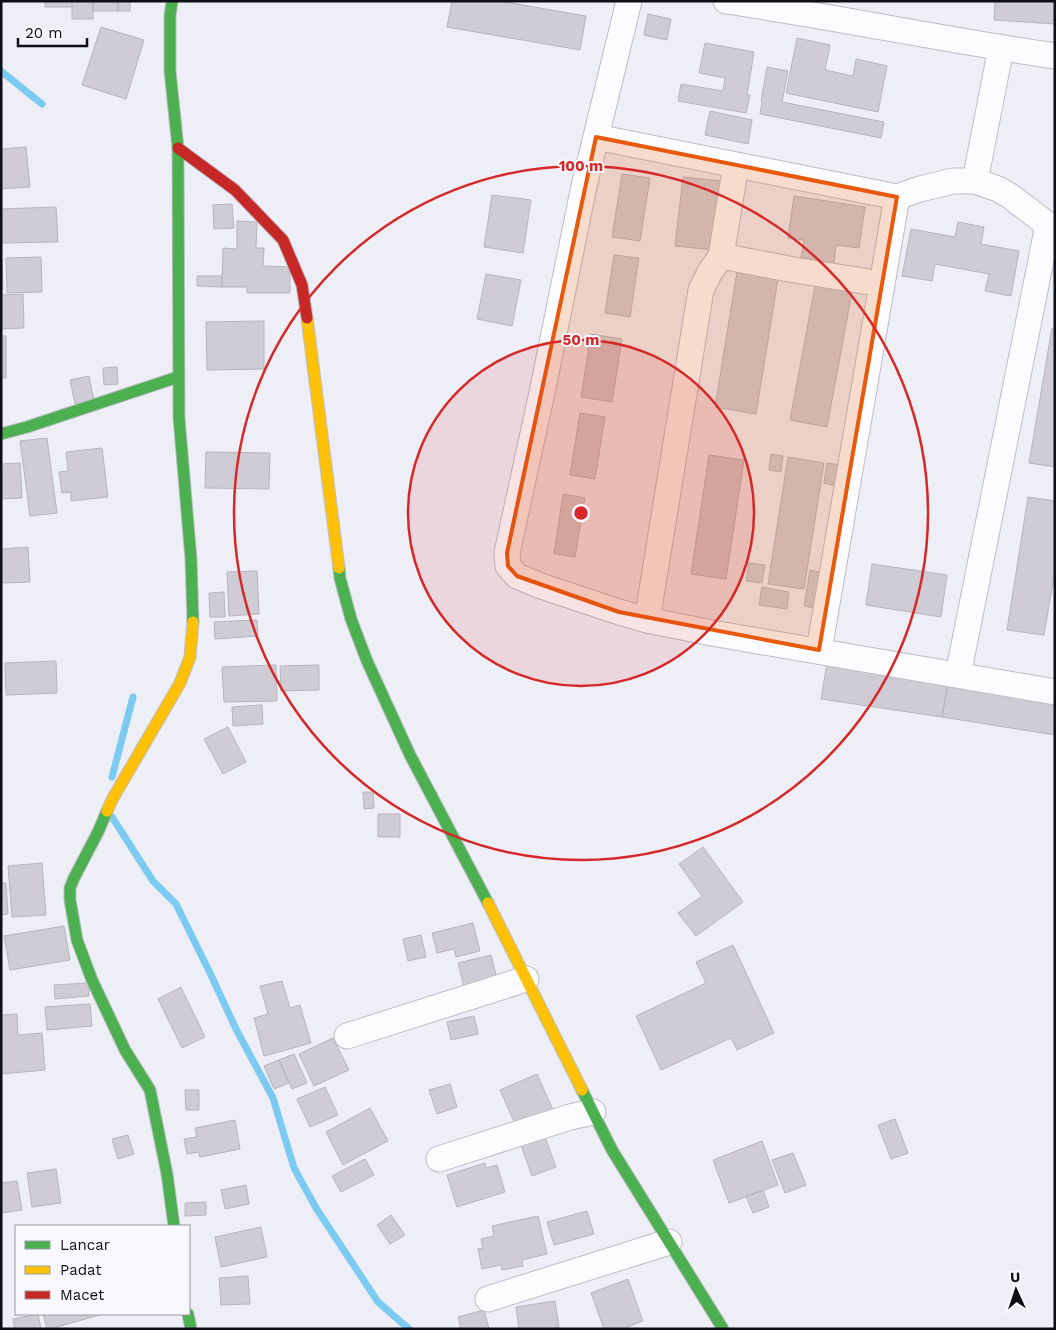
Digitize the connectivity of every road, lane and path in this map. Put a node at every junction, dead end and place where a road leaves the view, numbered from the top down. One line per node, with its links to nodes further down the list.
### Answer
1 (172, 1): 7 (street)
2 (628, 1): 6 (street)
3 (726, 1): 4 (street)
4 (1001, 48): 5 (street); 9 (street)
5 (1055, 56)
6 (596, 137): 8 (street); 16 (street)
7 (178, 148): 14 (street); 20 (street)
8 (736, 165): 10 (street); 12 (street)
9 (975, 181): 10 (street); 11 (street)
10 (897, 197): 13 (street)
11 (1051, 225): 18 (street)
12 (721, 256): 13 (street); 16 (street)
13 (882, 284): 17 (street)
14 (178, 376): 15 (street); 24 (street)
15 (1, 434)
16 (647, 620): 17 (street)
17 (819, 650): 18 (street)
18 (958, 675): 19 (street)
19 (1055, 692)
20 (526, 979): 21 (street); 22 (street)
21 (347, 1036)
22 (593, 1112): 23 (street); 25 (street)
23 (439, 1159)
24 (174, 1225)
25 (669, 1242): 26 (street); 29 (street)
26 (488, 1299)
27 (188, 1315): 28 (street)
28 (191, 1329)
29 (723, 1329)

